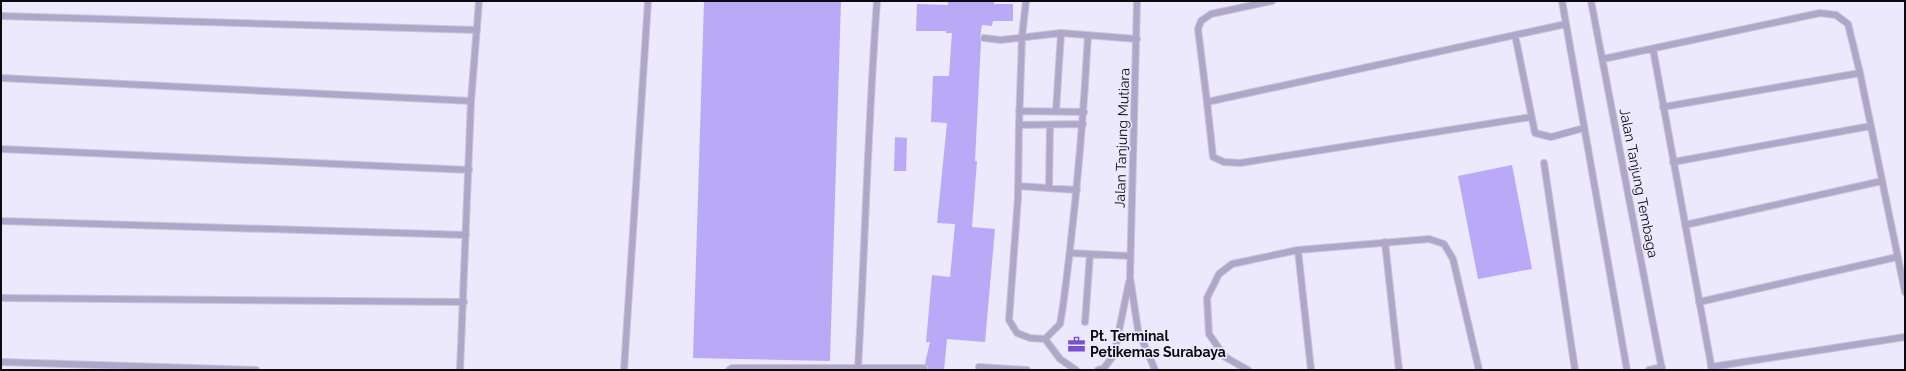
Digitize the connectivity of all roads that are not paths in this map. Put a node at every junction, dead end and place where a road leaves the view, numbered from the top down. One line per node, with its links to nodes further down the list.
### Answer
1 (479, 1): 11 (lane)
2 (648, 1): 67 (lane)
3 (877, 1): 60 (lane)
4 (1026, 1): 15 (lane)
5 (1137, 1): 17 (lane, Jalan Tanjung Mutiara)
6 (1272, 1): 23 (lane)
7 (1562, 1): 10 (lane)
8 (1591, 1): 19 (lane, Jalan Tanjung Tembaga)
9 (1, 16): 11 (lane)
10 (1566, 24): 14 (lane); 33 (lane)
11 (477, 30): 22 (lane)
12 (1061, 33): 13 (lane); 15 (lane); 26 (lane)
13 (1088, 35): 17 (lane); 27 (lane)
14 (1515, 35): 23 (lane); 28 (lane)
15 (1022, 37): 16 (lane); 25 (lane)
16 (984, 38)
17 (1137, 39): 49 (lane, Jalan Tanjung Mutiara)
18 (1653, 48): 19 (lane); 20 (lane); 24 (lane)
19 (1603, 59): 64 (lane, Jalan Tanjung Tembaga)
20 (1860, 73): 24 (lane); 32 (lane)
21 (1, 78): 22 (lane)
22 (471, 101): 37 (lane)
23 (1207, 102): 28 (lane)
24 (1663, 107): 35 (lane)
25 (1019, 111): 26 (lane); 30 (lane)
26 (1056, 111): 27 (lane)
27 (1084, 112): 29 (lane)
28 (1531, 117): 33 (lane)
29 (1083, 124): 31 (lane); 41 (lane)
30 (1019, 125): 31 (lane); 39 (lane)
31 (1050, 125): 40 (lane)
32 (1870, 126): 35 (lane); 38 (lane)
33 (1584, 128): 78 (lane)
34 (1, 149): 37 (lane)
35 (1673, 162): 43 (lane)
36 (1544, 163): 77 (lane)
37 (469, 170): 44 (lane)
38 (1882, 181): 43 (lane); 50 (lane)
39 (1018, 186): 40 (lane); 58 (lane)
40 (1050, 188): 41 (lane)
41 (1077, 190): 47 (lane)
42 (1, 222): 44 (lane)
43 (1685, 225): 55 (lane)
44 (466, 235): 54 (lane)
45 (1385, 242): 46 (lane); 75 (lane); 76 (lane)
46 (1298, 250): 73 (lane); 74 (lane)
47 (1070, 253): 48 (lane); 58 (lane)
48 (1090, 254): 49 (lane); 56 (lane)
49 (1130, 256): 51 (lane, Jalan Tanjung Mutiara)
50 (1897, 257): 52 (lane); 55 (lane)
51 (1130, 277): 71 (lane, Jalan Tanjung Mutiara); 72 (lane, Jalan Tanjung Mutiara)
52 (1905, 292)
53 (1, 298): 54 (lane)
54 (464, 302): 66 (lane)
55 (1699, 302): 63 (lane)
56 (1085, 322)
57 (1905, 337): 63 (lane)
58 (1045, 339): 70 (lane)
59 (1, 362): 65 (lane)
60 (858, 368): 61 (lane); 68 (lane)
61 (924, 368)
62 (980, 368): 69 (lane)
63 (1711, 368)
64 (1662, 369): 79 (lane)
65 (256, 370)
66 (460, 370)
67 (624, 370)
68 (729, 370)
69 (1027, 370)
70 (1076, 370)
71 (1098, 370)
72 (1155, 370)
73 (1248, 370)
74 (1311, 370)
75 (1398, 370)
76 (1479, 370)
77 (1575, 370)
78 (1627, 370)
79 (1649, 370)

